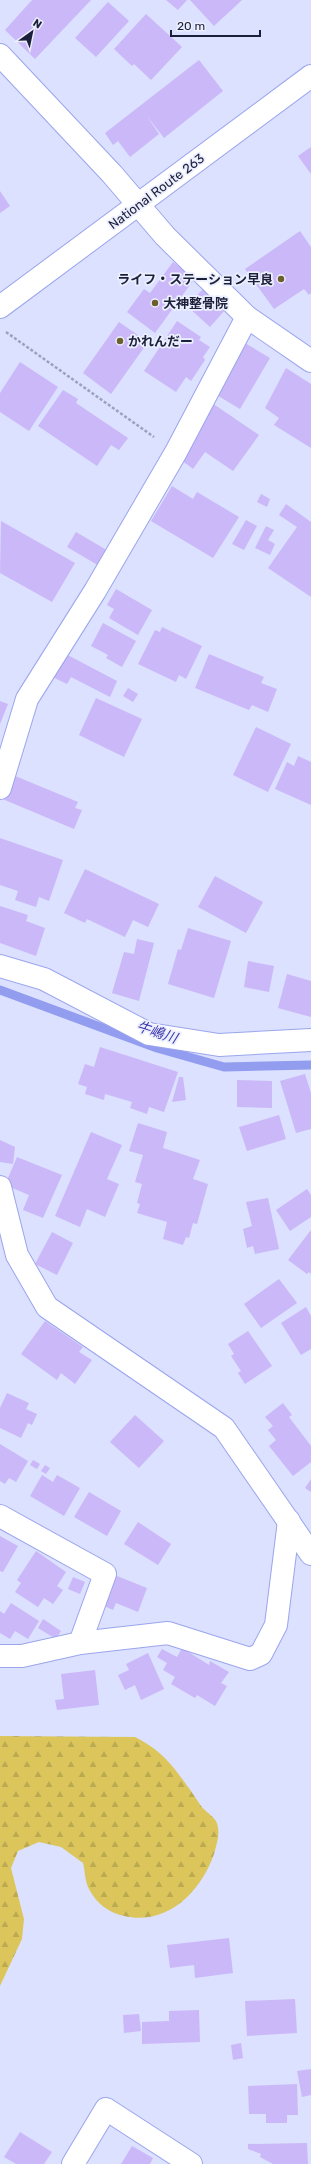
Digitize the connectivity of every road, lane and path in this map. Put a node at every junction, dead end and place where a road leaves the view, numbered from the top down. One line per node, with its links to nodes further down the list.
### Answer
1 (0, 55): 3 (main road)
2 (311, 76): 3 (main road, National Route 263)
3 (138, 204): 4 (main road, National Route 263); 5 (main road)
4 (0, 306)
5 (247, 317): 7 (main road); 8 (main road)
6 (3, 328): 8 (path)
7 (311, 361)
8 (176, 452): 9 (main road)
9 (0, 788)
10 (0, 966): 11 (main road)
11 (311, 1040)
12 (0, 1187): 14 (main road)
13 (0, 1516): 16 (main road)
14 (289, 1521): 15 (main road); 16 (main road)
15 (311, 1554)
16 (80, 1643): 17 (main road)
17 (0, 1656)
18 (73, 2164): 19 (main road)
19 (191, 2164)

